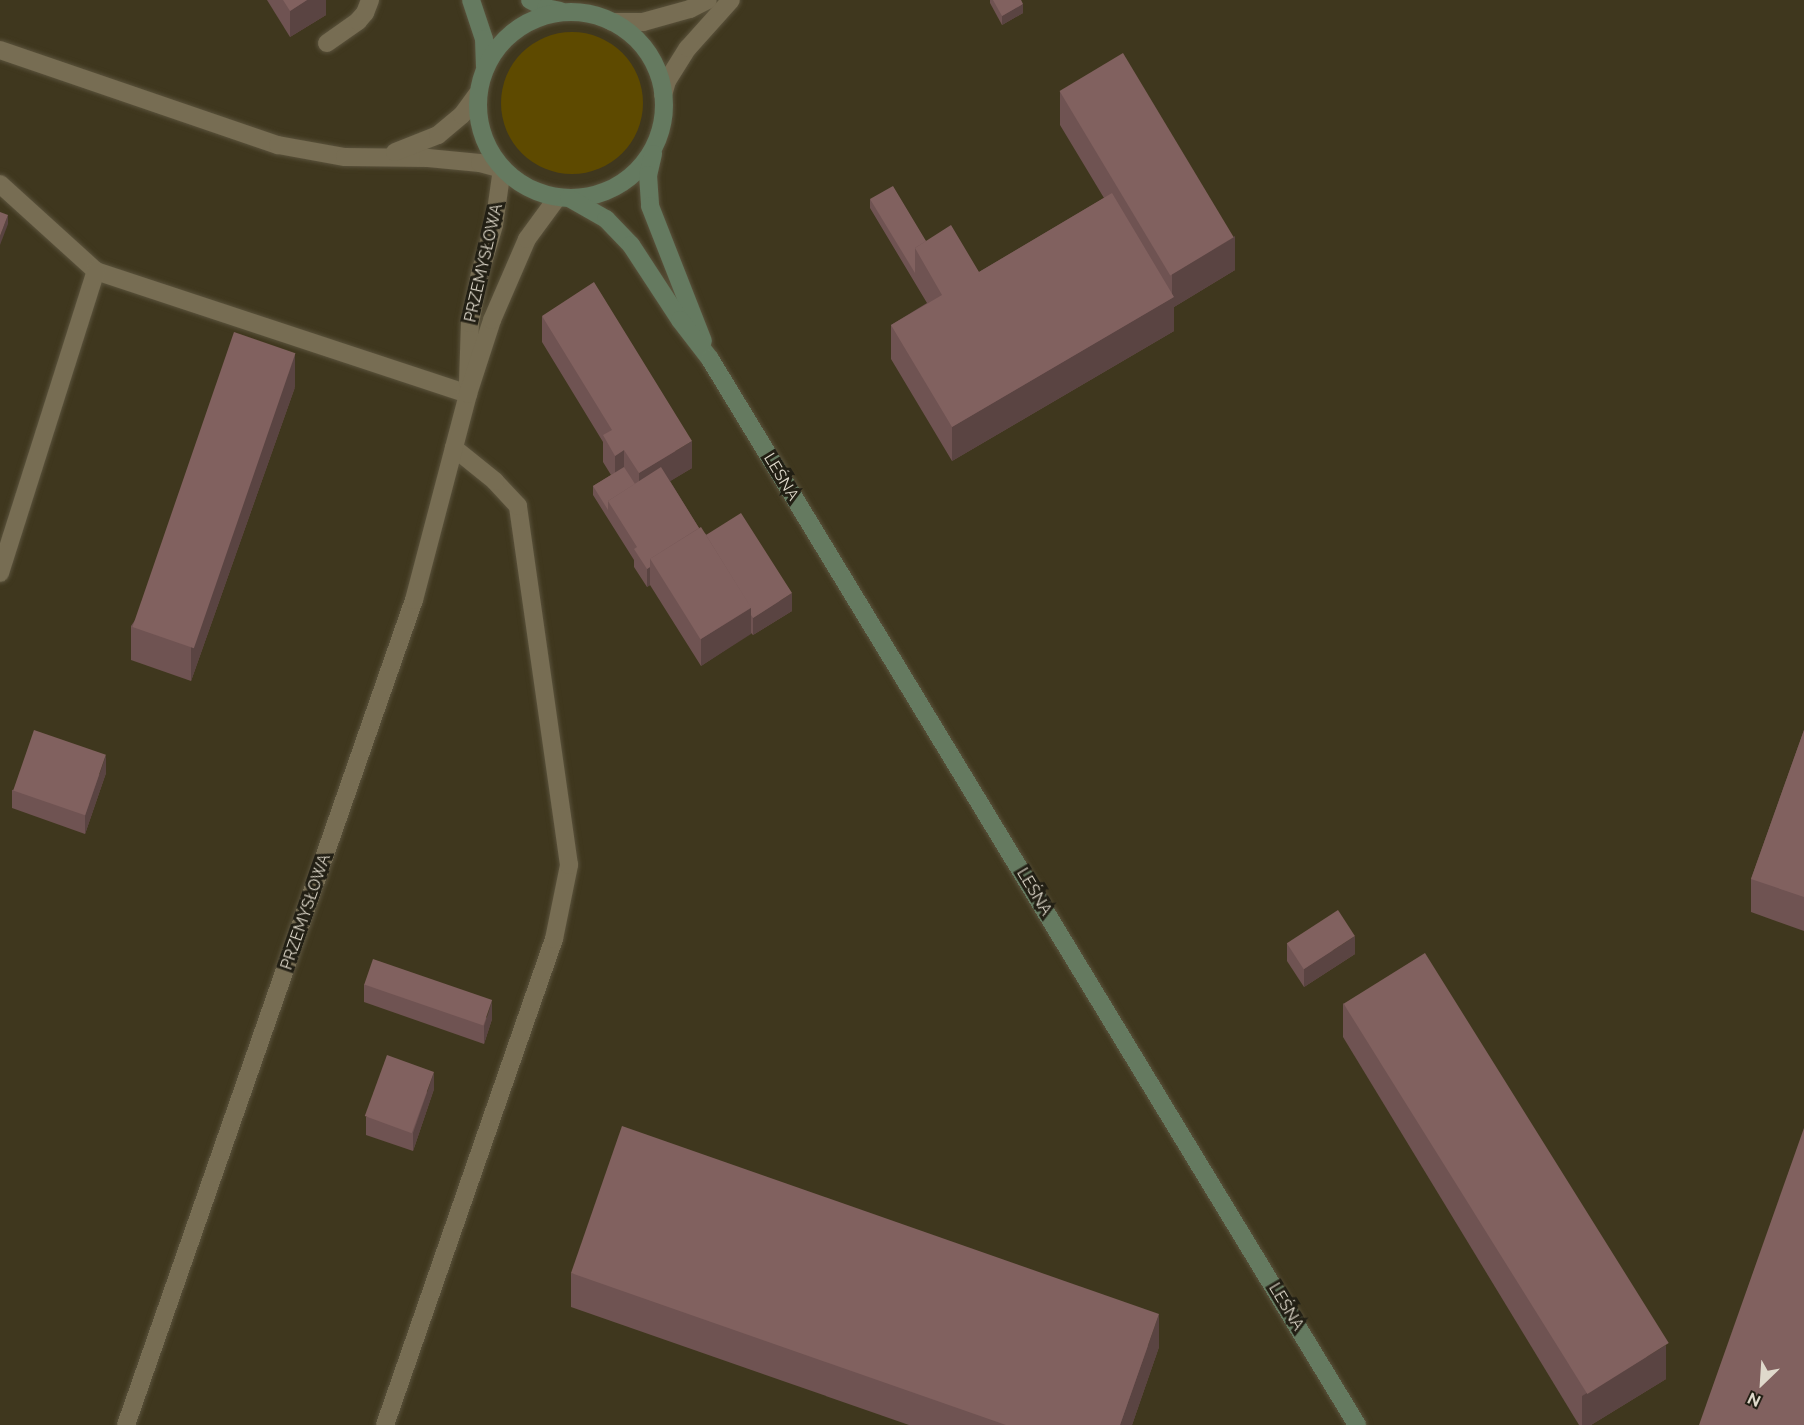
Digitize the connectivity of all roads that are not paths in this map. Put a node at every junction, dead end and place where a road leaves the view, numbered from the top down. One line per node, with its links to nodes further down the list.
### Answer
1 (370, 0): 8 (street)
2 (471, 0): 10 (street)
3 (530, 0): 6 (street)
4 (708, 0): 7 (street)
5 (731, 0): 12 (street)
6 (565, 12): 7 (street); 10 (street)
7 (612, 22): 12 (street)
8 (327, 43)
9 (0, 50): 14 (street)
10 (485, 66): 11 (street)
11 (477, 94): 14 (street); 15 (street)
12 (663, 95): 13 (street)
13 (654, 148): 17 (street); 19 (street, LEŚNA)
14 (376, 157): 15 (street)
15 (502, 169): 17 (street); 20 (street, PRZEMYSŁOWA)
16 (0, 183): 18 (street)
17 (563, 198): 19 (street, LEŚNA); 20 (street, PRZEMYSŁOWA)
18 (96, 271): 20 (street); 22 (street)
19 (710, 359): 25 (street, LEŚNA)
20 (468, 394): 21 (street, PRZEMYSŁOWA)
21 (454, 448): 23 (street, PRZEMYSŁOWA); 24 (street)
22 (0, 573)
23 (126, 1425)
24 (385, 1425)
25 (1357, 1425)

